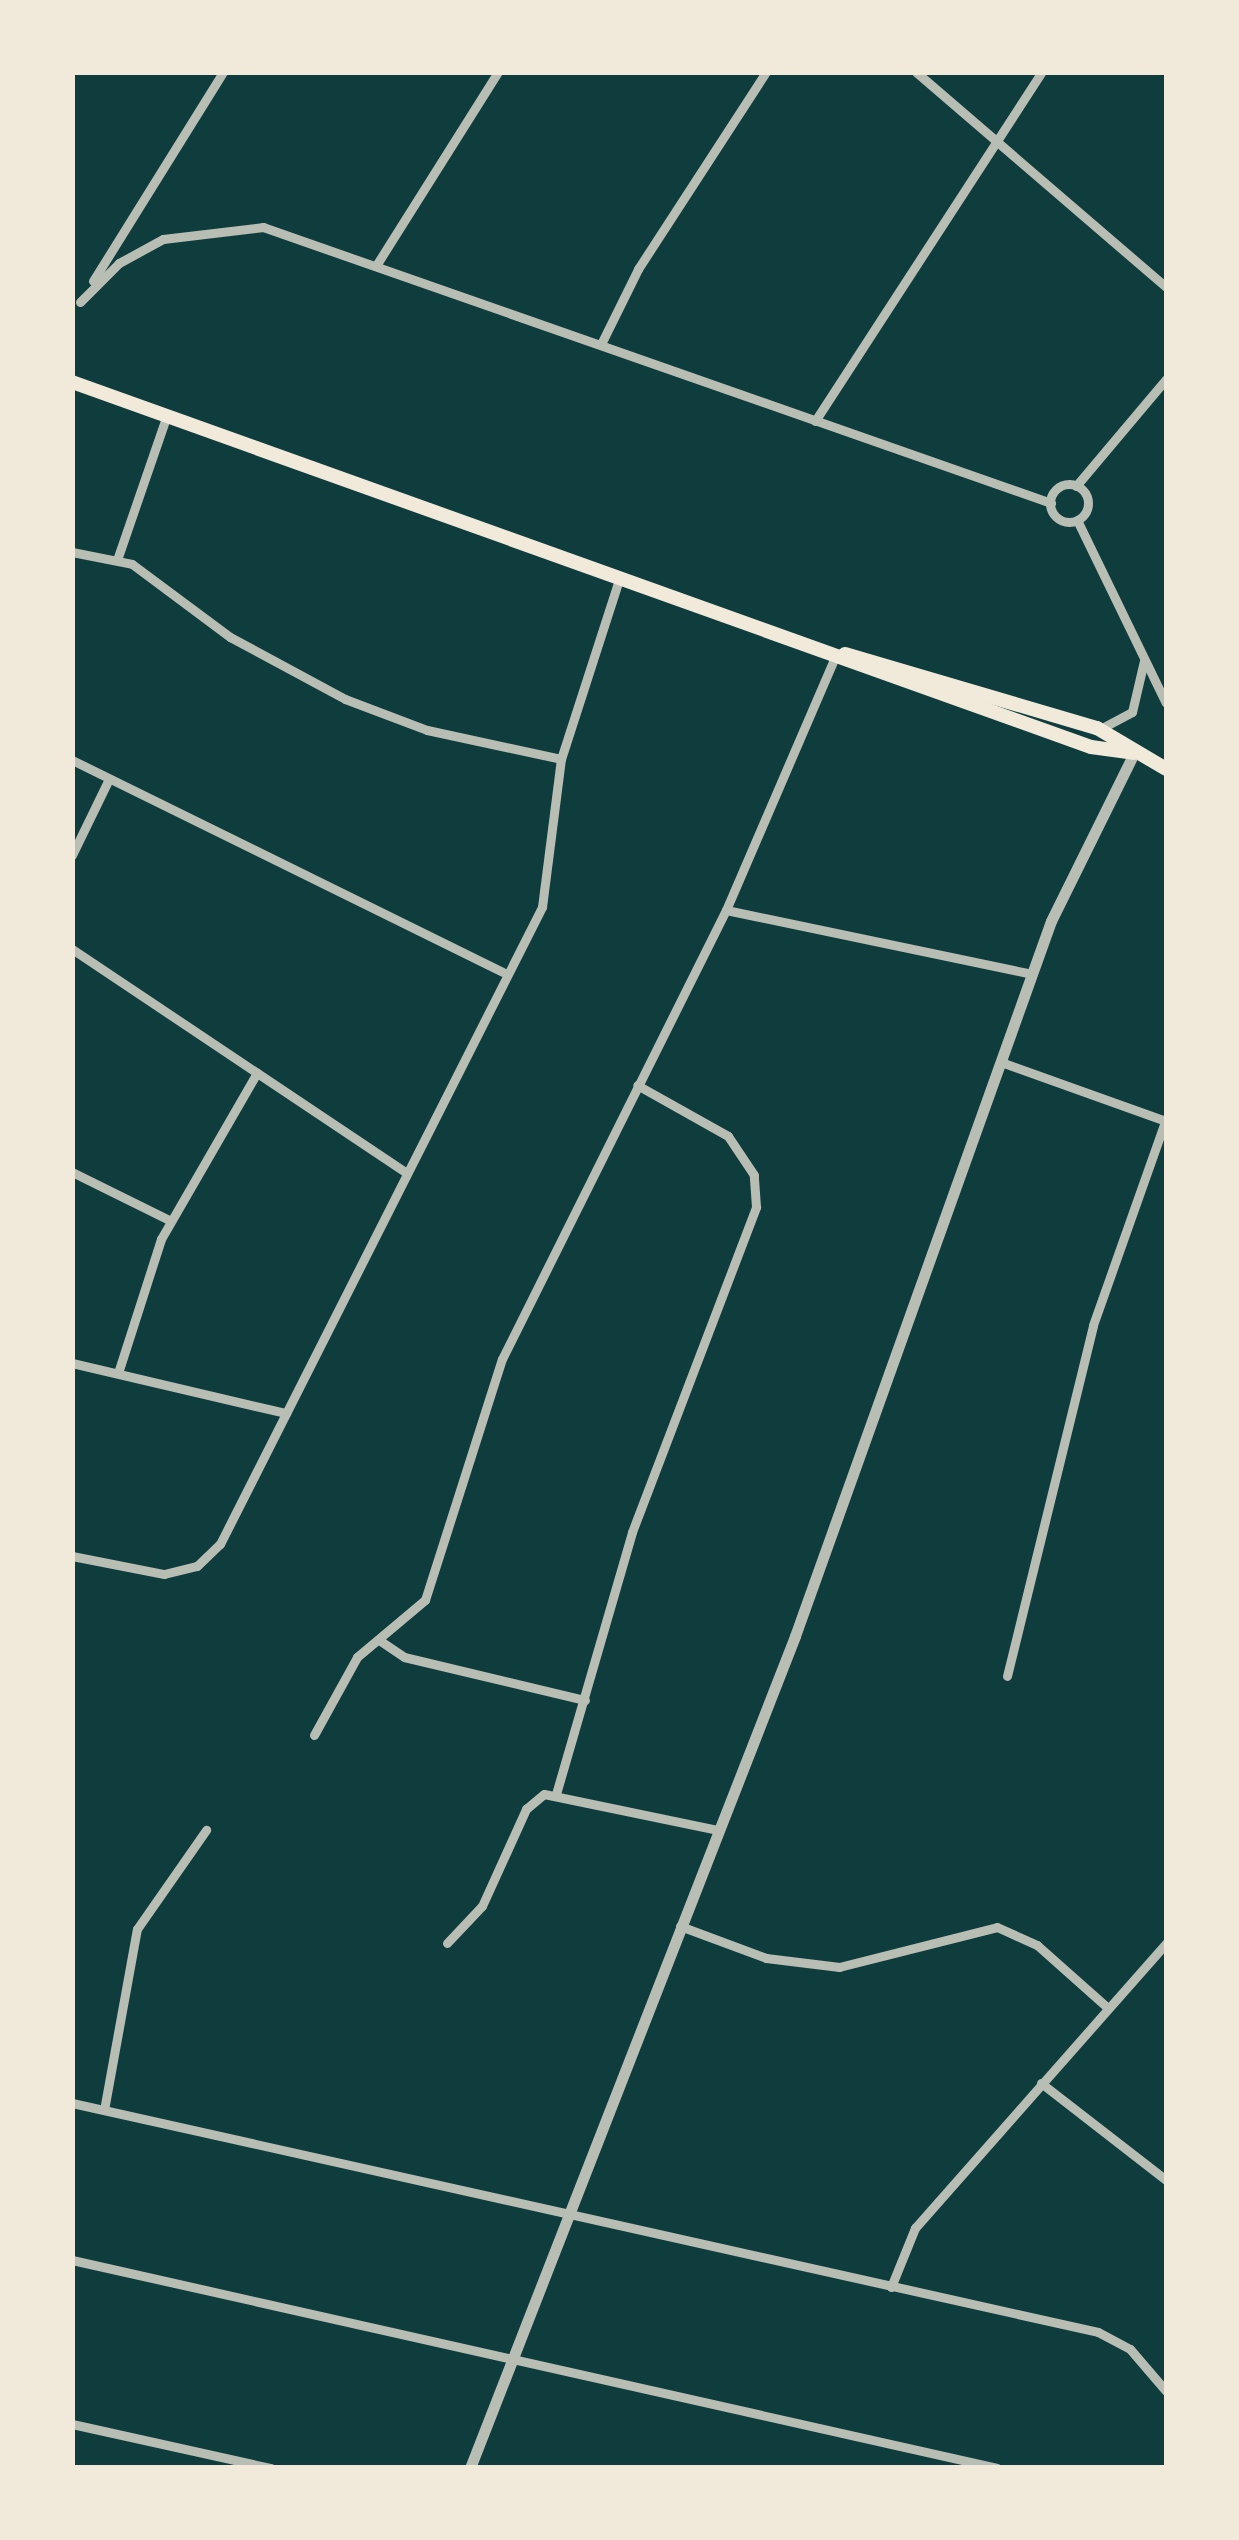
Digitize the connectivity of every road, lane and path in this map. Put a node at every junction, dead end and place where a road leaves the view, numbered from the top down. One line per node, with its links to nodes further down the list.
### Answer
1 (223, 72): 9 (street)
2 (498, 72): 7 (street)
3 (766, 72): 11 (street)
4 (916, 72): 6 (street)
5 (1042, 72): 6 (street)
6 (992, 138): 8 (street); 15 (street)
7 (377, 264): 9 (street); 11 (street)
8 (1166, 287)
9 (80, 302): 10 (street)
10 (72, 312)
11 (601, 344): 15 (street)
12 (1166, 379): 16 (street)
13 (72, 382): 14 (main road)
14 (167, 415): 20 (street); 21 (main road)
15 (816, 420): 17 (street)
16 (1076, 486): 17 (street); 18 (street)
17 (1050, 503): 18 (street)
18 (1077, 520): 23 (street)
19 (72, 552): 20 (street)
20 (118, 556): 27 (street)
21 (620, 576): 22 (main road); 27 (street)
22 (837, 654): 25 (main road); 26 (main road); 32 (street)
23 (1144, 658): 24 (street); 25 (street)
24 (1166, 704)
25 (1097, 728): 26 (main road)
26 (1134, 752): 29 (main road); 35 (street)
27 (561, 758): 34 (street)
28 (72, 760): 30 (street)
29 (1166, 769)
30 (108, 781): 31 (street); 34 (street)
31 (72, 855)
32 (726, 910): 35 (street); 38 (street)
33 (72, 949): 37 (street)
34 (503, 972): 41 (street)
35 (1032, 974): 36 (street)
36 (1000, 1062): 39 (street); 53 (street)
37 (257, 1073): 41 (street); 42 (street)
38 (637, 1085): 47 (street); 49 (street)
39 (1166, 1120): 48 (street)
40 (72, 1172): 42 (street)
41 (406, 1172): 45 (street)
42 (171, 1221): 44 (street)
43 (72, 1362): 44 (street)
44 (118, 1373): 45 (street)
45 (286, 1413): 46 (street)
46 (72, 1556)
47 (379, 1640): 49 (street); 50 (street)
48 (1007, 1676)
49 (585, 1700): 51 (street)
50 (314, 1735)
51 (556, 1794): 53 (street); 55 (street)
52 (206, 1830): 60 (street)
53 (718, 1830): 54 (street)
54 (680, 1926): 57 (street); 62 (street)
55 (447, 1942)
56 (1166, 1943): 57 (street)
57 (1108, 2008): 58 (street)
58 (1041, 2083): 61 (street); 64 (street)
59 (72, 2103): 60 (street)
60 (104, 2110): 62 (street)
61 (1166, 2180)
62 (564, 2214): 64 (street); 65 (street)
63 (72, 2260): 65 (street)
64 (891, 2288): 66 (street)
65 (506, 2357): 69 (street); 70 (street)
66 (1166, 2392)
67 (72, 2424): 68 (street)
68 (271, 2468)
69 (470, 2468)
70 (997, 2468)

